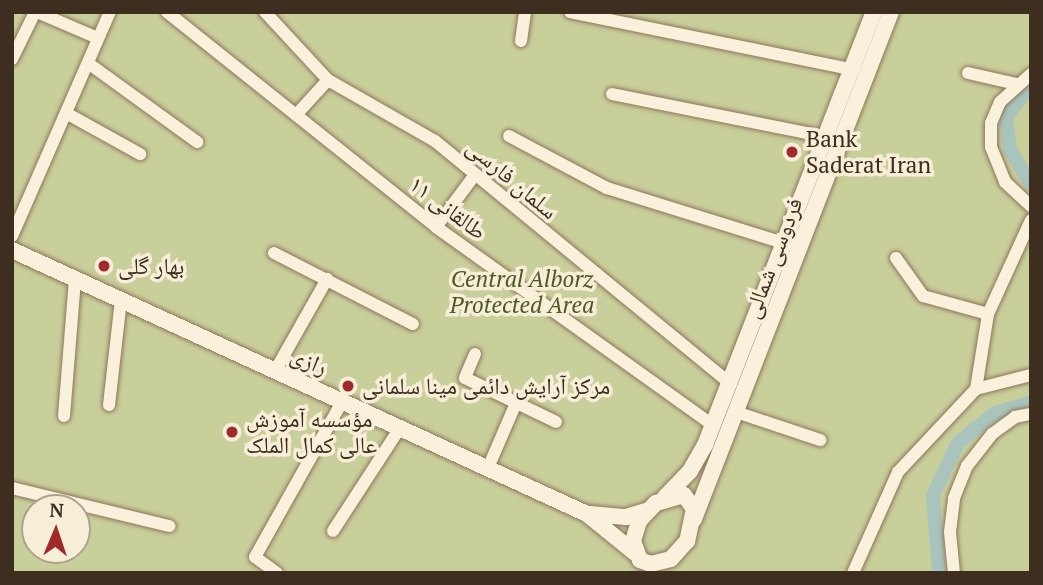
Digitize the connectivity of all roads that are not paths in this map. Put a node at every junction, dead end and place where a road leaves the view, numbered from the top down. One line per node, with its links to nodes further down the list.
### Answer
1 (36, 12): 9 (street); 11 (street)
2 (110, 12): 9 (street)
3 (167, 12): 20 (street, طالقانی ۱۱)
4 (265, 12): 16 (street, سلمان فارسی)
5 (525, 12): 10 (street)
6 (570, 12): 13 (street)
7 (874, 12): 13 (street, فردوسی شمالی)
8 (891, 12): 47 (street, فردوسی شمالی)
9 (98, 38): 12 (street)
10 (521, 41)
11 (12, 59)
12 (88, 63): 19 (street); 23 (street)
13 (854, 70): 22 (street, فردوسی شمالی)
14 (968, 73): 17 (street)
15 (1031, 74): 17 (street)
16 (328, 80): 20 (street); 25 (street, سلمان فارسی)
17 (1016, 84): 26 (street)
18 (612, 94): 22 (street)
19 (66, 113): 24 (street); 29 (street)
20 (296, 115): 28 (street, طالقانی ۱۱)
21 (509, 136): 30 (street)
22 (828, 137): 30 (street, فردوسی شمالی)
23 (197, 142)
24 (140, 154)
25 (474, 176): 28 (street); 42 (street, سلمان فارسی)
26 (1031, 206)
27 (1031, 220): 37 (street)
28 (436, 228): 51 (street, طالقانی ۱۱)
29 (12, 236)
30 (788, 244): 42 (street, فردوسی شمالی)
31 (12, 250): 34 (street, رازی)
32 (274, 253): 35 (street)
33 (896, 258): 37 (street)
34 (75, 279): 36 (street, رازی); 49 (street)
35 (327, 279): 38 (street); 40 (street)
36 (121, 300): 40 (street, رازی); 46 (street)
37 (988, 314): 43 (street)
38 (413, 324)
39 (475, 354): 45 (street)
40 (275, 371): 44 (street, رازی)
41 (1031, 375): 43 (street)
42 (731, 384): 51 (street, فردوسی شمالی)
43 (976, 389): 65 (street)
44 (343, 400): 52 (street, رازی); 63 (street)
45 (516, 403): 50 (street); 54 (street)
46 (109, 405)
47 (736, 412): 53 (street); 58 (street, فردوسی شمالی)
48 (1031, 414): 66 (street)
49 (64, 416)
50 (556, 422)
51 (713, 425): 56 (street, فردوسی شمالی)
52 (400, 428): 54 (street, رازی); 60 (street)
53 (820, 440)
54 (488, 468): 57 (street, رازی)
55 (12, 488): 59 (street)
56 (660, 500): 57 (street); 58 (street); 62 (street, فردوسی شمالی)
57 (587, 514): 62 (street)
58 (694, 519): 61 (street, فردوسی شمالی)
59 (169, 526)
60 (333, 531)
61 (677, 554): 62 (street); 64 (street)
62 (640, 562)
63 (276, 573)
64 (677, 573)
65 (853, 573)
66 (954, 573)

